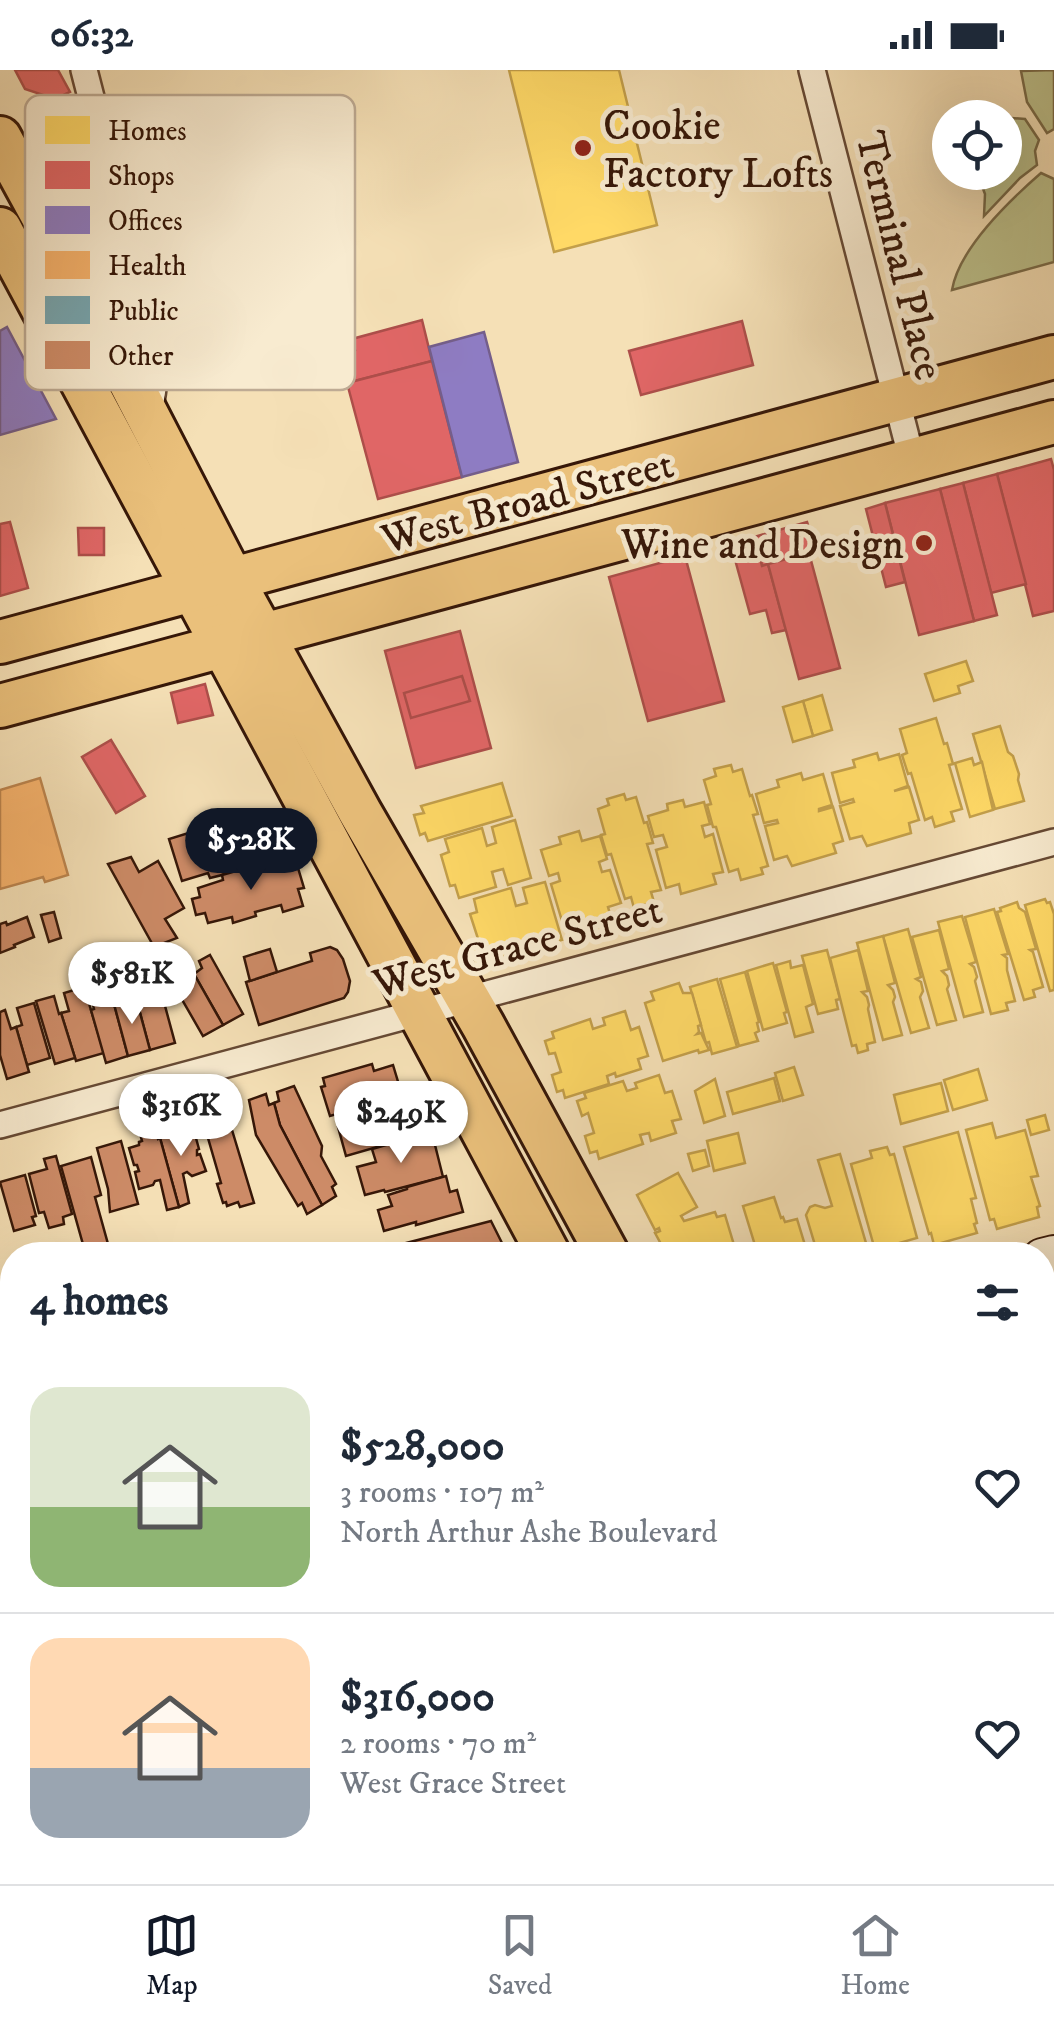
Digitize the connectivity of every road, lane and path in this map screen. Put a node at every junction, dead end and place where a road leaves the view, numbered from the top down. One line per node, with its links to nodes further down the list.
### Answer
1 (84, 70): 3 (street)
2 (812, 70): 12 (street, Terminal Place)
3 (90, 95)
4 (0, 138): 5 (main road)
5 (12, 191)
6 (0, 229): 7 (main road)
7 (25, 275)
8 (1054, 358): 12 (main road, West Broad Street)
9 (94, 390): 16 (main road)
10 (134, 390): 13 (main road)
11 (154, 390): 13 (street)
12 (896, 400): 15 (street, Terminal Place); 16 (main road, West Broad Street)
13 (148, 417): 16 (main road)
14 (1054, 422): 15 (main road, West Broad Street)
15 (912, 460): 17 (main road, West Broad Street)
16 (213, 584): 17 (main road); 18 (main road, West Broad Street)
17 (243, 640): 19 (main road, West Broad Street); 21 (main road); 22 (main road)
18 (0, 642)
19 (0, 706)
20 (1054, 842): 21 (street, West Grace Street)
21 (468, 999): 22 (street, West Grace Street); 25 (main road)
22 (419, 1013): 23 (street, West Grace Street); 24 (main road)
23 (0, 1125)
24 (541, 1242)
25 (601, 1242)

